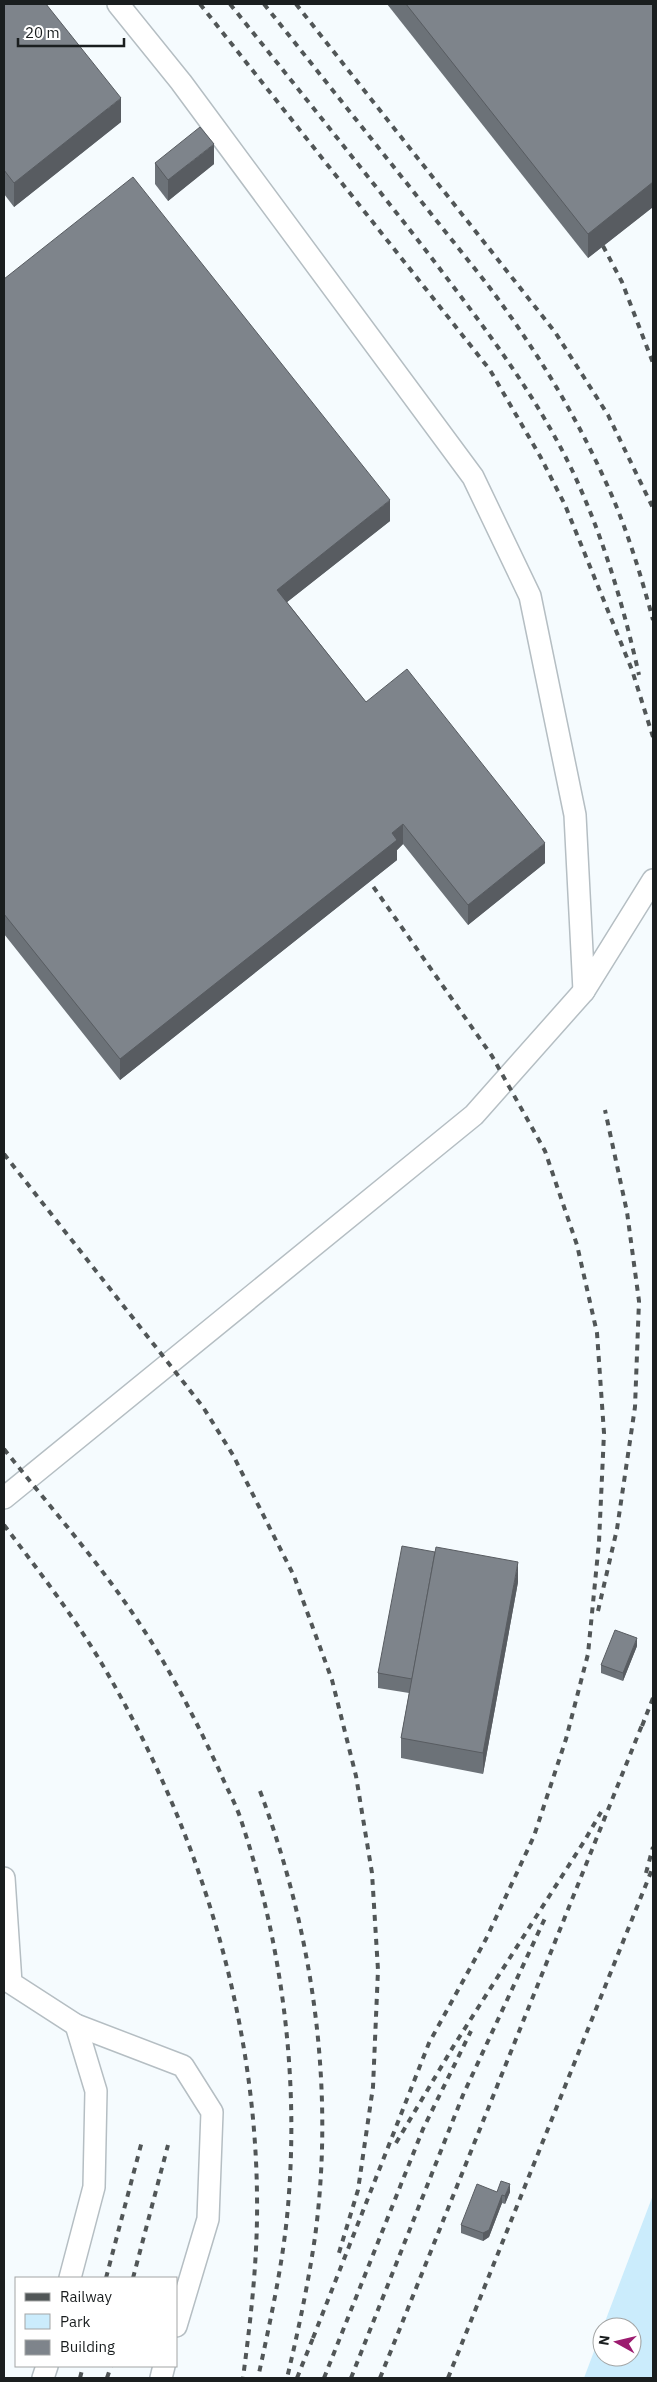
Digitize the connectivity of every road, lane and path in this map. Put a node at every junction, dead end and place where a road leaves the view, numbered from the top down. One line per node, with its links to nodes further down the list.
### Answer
1 (118, 4): 3 (lane)
2 (653, 880): 3 (lane)
3 (584, 990): 4 (lane)
4 (4, 1498)
5 (4, 1878): 6 (lane)
6 (76, 2025): 7 (lane); 8 (lane)
7 (70, 2277)
8 (178, 2319)

